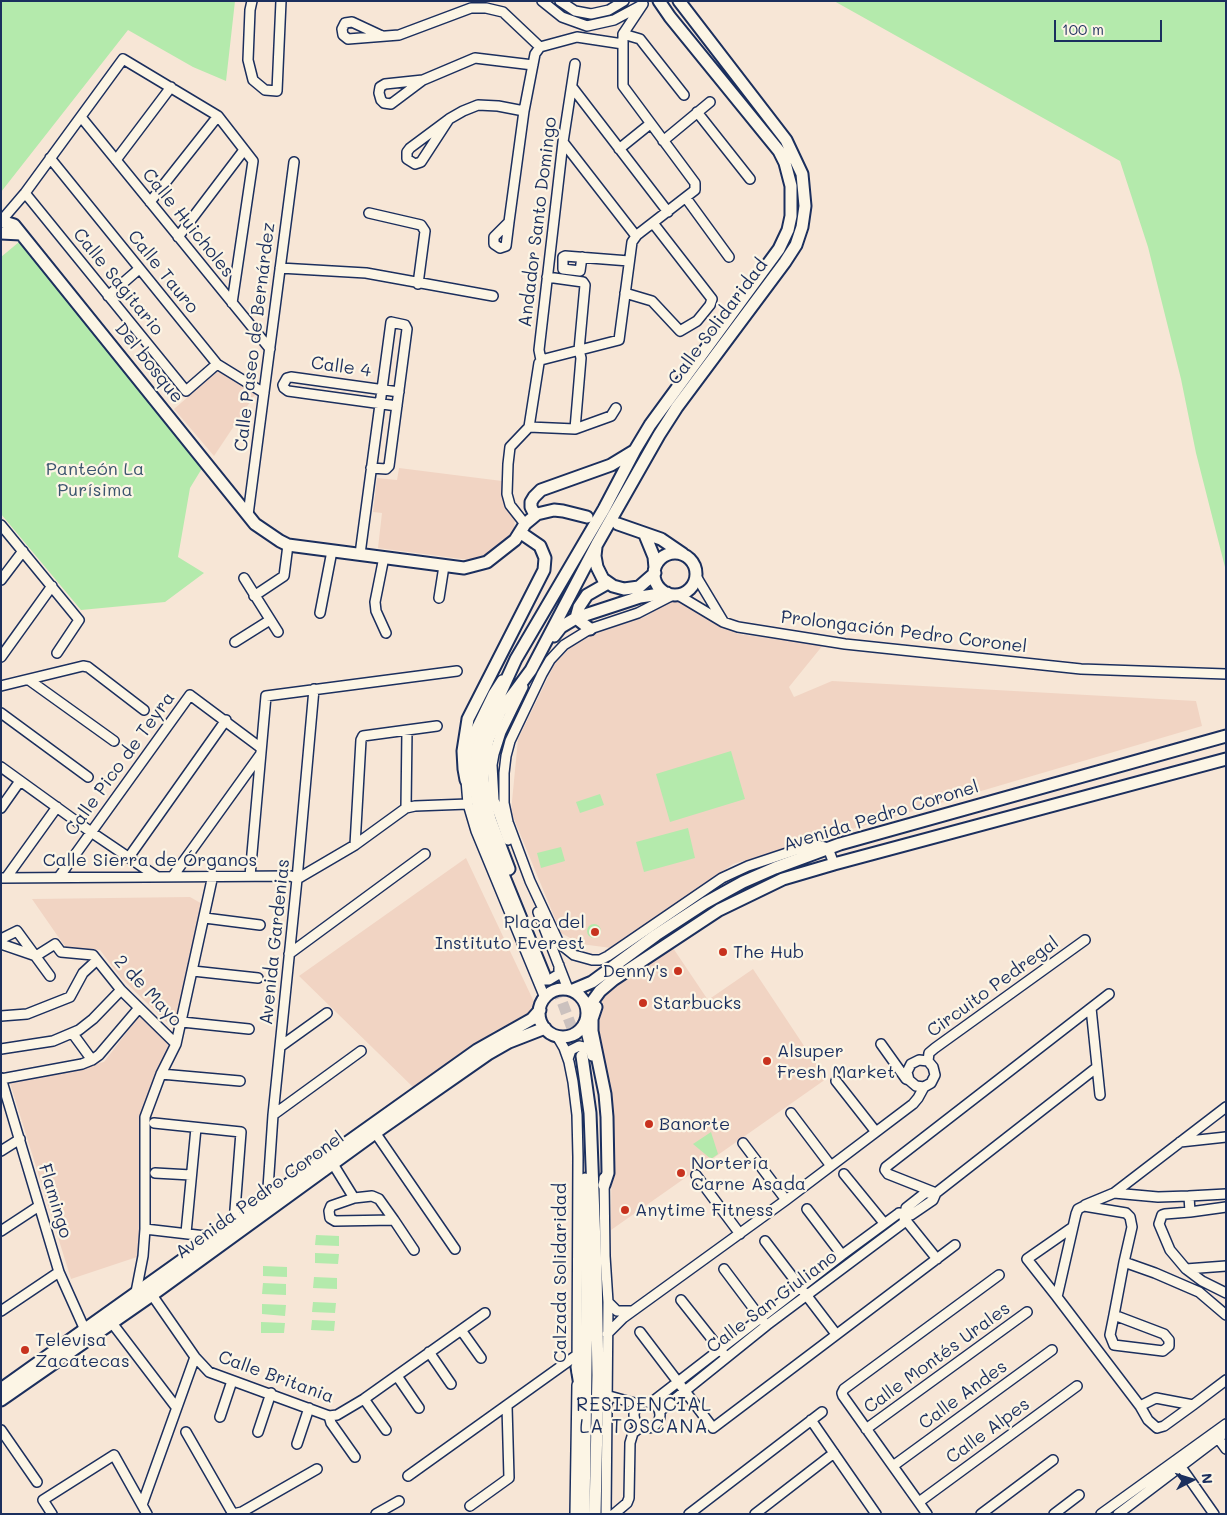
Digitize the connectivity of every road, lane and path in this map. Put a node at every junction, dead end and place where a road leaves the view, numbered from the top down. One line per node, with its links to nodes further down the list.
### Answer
1 (252, 1): 2 (street)
2 (281, 1)
3 (542, 1): 10 (street)
4 (560, 1): 9 (street)
5 (624, 1): 9 (street)
6 (659, 1): 71 (main road, Calle Solidaridad)
7 (679, 1): 80 (main road, Calle Solidaridad)
8 (644, 3): 10 (street); 11 (street)
9 (609, 10): 10 (street)
10 (614, 20): 11 (street)
11 (623, 34): 13 (street); 20 (street)
12 (382, 36): 12 (street); 14 (street)
13 (623, 44): 14 (street); 27 (street)
14 (540, 47): 16 (street)
15 (576, 64): 19 (street, Andador Santo Domingo)
16 (533, 65): 17 (street); 22 (street)
17 (423, 80)
18 (171, 86): 24 (street); 25 (street); 33 (street)
19 (572, 87): 29 (street, Andador Santo Domingo); 30 (street)
20 (684, 95)
21 (710, 102): 23 (street)
22 (524, 111): 26 (street); 42 (street)
23 (697, 112): 28 (street); 35 (street)
24 (218, 116): 31 (street); 38 (street)
25 (81, 117): 32 (street); 33 (street, Calle Huicholes)
26 (450, 119): 26 (street)
27 (650, 124): 28 (street); 30 (street)
28 (663, 141): 37 (street)
29 (564, 142): 46 (street); 53 (street, Andador Santo Domingo)
30 (619, 149): 39 (street)
31 (244, 150): 47 (street); 58 (street)
32 (50, 158): 36 (street); 52 (street, Calle Tauro)
33 (116, 160): 38 (street, Calle Huicholes)
34 (294, 162): 51 (street, Calle Paseo de Bernárdez)
35 (750, 179)
36 (25, 193): 41 (street); 56 (street, Calle Sagitario)
37 (686, 198): 39 (street); 48 (street)
38 (150, 202): 47 (street, Calle Huicholes)
39 (668, 212): 43 (street)
40 (369, 213): 54 (street)
41 (1, 221): 45 (main road, Del bosque)
42 (509, 222)
43 (653, 223): 46 (street); 55 (street)
44 (1, 233): 45 (main road)
45 (21, 234): 73 (main road, Del bosque)
46 (636, 236): 50 (street)
47 (178, 237): 58 (street, Calle Huicholes)
48 (729, 256)
49 (582, 257): 49 (street); 50 (street)
50 (629, 261): 55 (street)
51 (280, 268): 54 (street); 59 (street, Calle Paseo de Bernárdez)
52 (139, 269): 56 (street); 62 (street, Calle Tauro)
53 (547, 277): 60 (street); 61 (street, Andador Santo Domingo)
54 (418, 284): 57 (street)
55 (625, 293): 60 (street)
56 (108, 296): 62 (street, Calle Sagitario)
57 (493, 296)
58 (232, 303): 59 (street, Calle Huicholes)
59 (270, 349): 65 (street, Calle Paseo de Bernárdez)
60 (579, 350): 61 (street); 70 (street)
61 (541, 360): 69 (street, Andador Santo Domingo)
62 (217, 364): 65 (street, Calle Tauro)
63 (382, 389): 64 (street, Calle 4); 64 (street); 66 (street); 66 (street, Calle 4)
64 (399, 392): 67 (street)
65 (264, 393): 73 (street, Calle Paseo de Bernárdez)
66 (380, 404): 67 (street); 72 (street)
67 (397, 406): 72 (street)
68 (616, 408): 70 (street)
69 (529, 427): 70 (street); 79 (street)
70 (574, 429)
71 (635, 450): 74 (main road); 108 (main road, Calle Solidaridad)
72 (371, 468): 84 (street)
73 (248, 515): 81 (main road, Del bosque)
74 (534, 515): 75 (main road); 79 (main road)
75 (587, 517)
76 (618, 524): 78 (main road)
77 (1, 526): 82 (street)
78 (645, 534): 85 (main road); 88 (main road)
79 (529, 536): 87 (main road); 126 (main road)
80 (597, 544): 92 (main road); 107 (main road, Calle Solidaridad)
81 (288, 545): 83 (main road); 95 (street)
82 (22, 551): 91 (street); 93 (street)
83 (332, 551): 84 (main road); 97 (street)
84 (360, 554): 86 (main road)
85 (686, 556): 88 (main road); 89 (main road)
86 (384, 557): 87 (main road); 103 (street)
87 (444, 566): 96 (street)
88 (655, 571): 92 (main road); 94 (main road)
89 (696, 576): 94 (main road); 100 (street)
90 (244, 578): 95 (street)
91 (1, 580)
92 (608, 583): 98 (main road)
93 (52, 586): 105 (street); 106 (street)
94 (673, 594): 98 (main road); 100 (street, Prolongación Pedro Coronel); 101 (street)
95 (254, 596): 99 (street)
96 (439, 598)
97 (320, 613)
98 (576, 618): 101 (main road); 107 (main road)
99 (270, 620): 102 (street); 104 (street)
100 (724, 622): 111 (street, Prolongación Pedro Coronel)
101 (590, 629): 134 (street)
102 (278, 632)
103 (386, 633)
104 (235, 642)
105 (57, 653)
106 (1, 657)
107 (537, 657): 109 (main road, Calle Solidaridad)
108 (516, 659): 126 (street); 158 (main road)
109 (531, 670): 156 (street); 158 (main road)
110 (457, 671): 114 (street)
111 (1226, 674)
112 (29, 680): 113 (street); 115 (street); 121 (street)
113 (1, 686)
114 (314, 689): 122 (street); 144 (street, Avenida Gardenias)
115 (144, 710)
116 (1, 713): 125 (street)
117 (226, 720): 122 (street); 132 (street, Calle Pico de Teyra); 136 (street)
118 (437, 726): 119 (street)
119 (406, 730): 131 (street); 133 (street)
120 (1226, 736): 134 (main road, Avenida Pedro Coronel)
121 (114, 741)
122 (261, 751): 139 (street); 141 (street)
123 (1226, 758): 137 (main road, Avenida Pedro Coronel)
124 (1, 767): 127 (street)
125 (88, 777)
126 (466, 780): 128 (street)
127 (20, 781): 129 (street); 130 (street)
128 (468, 804): 131 (street); 158 (street)
129 (57, 807): 132 (street); 143 (street)
130 (1, 808)
131 (406, 808): 133 (street)
132 (91, 832): 136 (street); 142 (street, Calle Pico de Teyra)
133 (355, 845): 144 (street)
134 (828, 848): 137 (street); 145 (main road, Avenida Pedro Coronel)
135 (425, 854): 153 (street)
136 (129, 857): 138 (street)
137 (834, 864): 148 (main road, Avenida Pedro Coronel)
138 (156, 876): 139 (street, Calle Sierra de Órganos); 142 (street, Calle Sierra de Órganos)
139 (172, 876): 140 (street, Calle Sierra de Órganos)
140 (213, 876): 141 (street, Calle Sierra de Órganos); 146 (street)
141 (250, 876): 144 (street, Calle Sierra de Órganos)
142 (59, 877): 143 (street, Calle Sierra de Órganos)
143 (4, 878)
144 (297, 879): 153 (street, Avenida Gardenias)
145 (706, 903): 148 (street); 161 (main road, Avenida Pedro Coronel)
146 (205, 918): 147 (street); 157 (street)
147 (260, 925)
148 (684, 933): 152 (main road, Avenida Pedro Coronel)
149 (1, 939): 154 (street)
150 (1085, 940): 183 (street, Circuito Pedregal)
151 (1, 944): 154 (street)
152 (668, 944): 170 (main road, Avenida Pedro Coronel); 210 (main road)
153 (290, 954): 178 (street, Avenida Gardenias)
154 (36, 956): 155 (street); 159 (street)
155 (97, 960): 162 (street, 2 de Mayo); 169 (street)
156 (557, 960): 158 (street); 161 (street)
157 (193, 971): 160 (street); 171 (street)
158 (543, 973): 164 (street)
159 (50, 976)
160 (258, 978)
161 (571, 989): 164 (main road); 170 (main road)
162 (121, 990): 165 (street, 2 de Mayo); 174 (street, 2 de Mayo)
163 (1109, 994): 166 (street)
164 (545, 998): 167 (main road)
165 (139, 1008): 176 (street, 2 de Mayo); 182 (street)
166 (1091, 1008): 184 (street); 211 (street)
167 (540, 1010): 172 (main road); 197 (main road, Avenida Pedro Coronel)
168 (327, 1013): 178 (street)
169 (1, 1016)
170 (586, 1019): 175 (main road); 181 (street, Calzada Solidaridad)
171 (182, 1022): 173 (street); 176 (street)
172 (545, 1028): 175 (main road); 197 (main road, Avenida Pedro Coronel)
173 (249, 1029)
174 (73, 1034): 179 (street, 2 de Mayo); 182 (street)
175 (557, 1036): 181 (street, Calzada Solidaridad)
176 (176, 1044): 185 (street)
177 (881, 1044): 187 (street)
178 (281, 1046): 194 (street, Avenida Gardenias)
179 (1, 1049)
180 (361, 1051): 194 (street)
181 (579, 1056): 210 (street, Calzada Solidaridad); 246 (main road, Calzada Solidaridad); 278 (street, Calzada Solidaridad); 306 (main road, Calzada Solidaridad)
182 (92, 1060): 186 (street)
183 (928, 1061): 187 (street); 190 (street, Circuito Pedregal)
184 (1096, 1068): 191 (street); 211 (street)
185 (161, 1074): 188 (street); 229 (street)
186 (1, 1078): 200 (street, Flamingo)
187 (909, 1080): 190 (street)
188 (240, 1081)
189 (836, 1081): 198 (street)
190 (924, 1087): 198 (street)
191 (1100, 1095)
192 (1226, 1107): 202 (street)
193 (791, 1113): 205 (street)
194 (273, 1115): 215 (street, Avenida Gardenias)
195 (154, 1123): 196 (street)
196 (196, 1128): 209 (street); 226 (street)
197 (373, 1130): 204 (main road, Avenida Pedro Coronel); 215 (main road, Avenida Pedro Coronel); 236 (street)
198 (876, 1132): 205 (street)
199 (1226, 1137): 202 (street)
200 (20, 1140): 203 (street); 218 (street, Flamingo)
201 (743, 1142): 217 (street)
202 (1180, 1142): 212 (street)
203 (1, 1151)
204 (333, 1164): 216 (street); 233 (main road, Avenida Pedro Coronel)
205 (831, 1166): 217 (street)
206 (155, 1173): 209 (street)
207 (844, 1174): 227 (street)
208 (696, 1175): 232 (street)
209 (191, 1176): 231 (street)
210 (604, 1185): 239 (street, Calzada Solidaridad)
211 (936, 1193): 224 (street)
212 (1113, 1193): 214 (street); 219 (street); 222 (street)
213 (1226, 1194): 214 (street)
214 (1189, 1196): 223 (street)
215 (269, 1197): 226 (main road, Avenida Pedro Coronel)
216 (354, 1198): 225 (street); 225 (street)
217 (786, 1200): 232 (street)
218 (39, 1206): 230 (street); 247 (street, Flamingo)
219 (1084, 1206): 222 (street); 228 (street)
220 (1226, 1207): 223 (street)
221 (807, 1209): 238 (street)
222 (1112, 1210): 241 (street)
223 (1190, 1212): 245 (street)
224 (904, 1216): 227 (street, Calle San Giuliano); 240 (street); 255 (street, Calle San Giuliano)
225 (394, 1220): 237 (street)
226 (234, 1223): 233 (main road, Avenida Pedro Coronel)
227 (884, 1223): 238 (street, Calle San Giuliano)
228 (1073, 1227): 256 (street); 256 (street)
229 (145, 1229): 231 (street); 251 (street)
230 (1, 1231)
231 (186, 1233): 233 (street)
232 (740, 1234): 260 (street)
233 (220, 1240): 251 (main road, Avenida Pedro Coronel); 254 (main road, Avenida Pedro Coronel)
234 (765, 1240): 250 (street)
235 (954, 1245): 240 (street)
236 (455, 1249)
237 (414, 1250)
238 (842, 1255): 250 (street, Calle San Giuliano)
239 (605, 1256): 246 (main road); 258 (street, Calzada Solidaridad)
240 (937, 1259): 271 (street)
241 (1124, 1262): 252 (street); 264 (street)
242 (1226, 1266): 243 (street)
243 (1214, 1267): 245 (street); 249 (street)
244 (724, 1269): 265 (street)
245 (1186, 1269): 249 (street)
246 (596, 1271): 280 (main road, Calzada Solidaridad)
247 (59, 1272): 259 (street); 267 (street, Flamingo)
248 (1000, 1275): 309 (street)
249 (1202, 1281): 252 (street); 253 (street)
250 (800, 1287): 255 (street); 265 (street, Calle San Giuliano)
251 (136, 1292): 267 (main road, Avenida Pedro Coronel)
252 (1199, 1292): 263 (street)
253 (1226, 1293)
254 (152, 1295): 266 (main road, Avenida Pedro Coronel); 275 (street, Calle Britania)
255 (807, 1295): 265 (street, Calle San Giuliano); 271 (street)
256 (1057, 1297): 297 (street)
257 (681, 1300): 272 (street)
258 (608, 1302): 260 (street); 270 (street, Calzada Solidaridad)
259 (1, 1311)
260 (632, 1311): 270 (street)
261 (1027, 1312): 309 (street, Calle Montés Urales)
262 (485, 1313): 268 (street, Calle Britania)
263 (1226, 1315)
264 (1114, 1316): 264 (street)
265 (764, 1321): 272 (street, Calle San Giuliano); 277 (street, Calle San Giuliano)
266 (112, 1323): 279 (main road, Avenida Pedro Coronel); 298 (street)
267 (85, 1330): 279 (main road, Avenida Pedro Coronel)
268 (461, 1330): 274 (street, Calle Britania); 276 (street)
269 (640, 1332): 284 (street)
270 (607, 1334): 280 (street, Calzada Solidaridad)
271 (836, 1334): 288 (street)
272 (720, 1349): 277 (street); 284 (street, Calle San Giuliano)
273 (1052, 1350): 320 (street, Calle Andes)
274 (429, 1352): 281 (street, Calle Britania); 285 (street)
275 (195, 1357): 283 (street, Calle Britania); 298 (street)
276 (481, 1358)
277 (726, 1358): 288 (street, Calle San Giuliano)
278 (577, 1361): 296 (street); 306 (main road); 334 (street, Calzada Solidaridad)
279 (46, 1363): 287 (main road, Avenida Pedro Coronel); 291 (main road, Avenida Pedro Coronel)
280 (602, 1372): 290 (main road, Calzada Solidaridad)
281 (397, 1376): 292 (street, Calle Britania); 300 (street)
282 (1226, 1380): 295 (street)
283 (232, 1381): 289 (street, Calle Britania); 304 (street)
284 (677, 1382): 288 (street); 293 (street, Calle San Giuliano)
285 (451, 1384)
286 (1077, 1386): 327 (street, Calle Alpes)
287 (1, 1389)
288 (684, 1392): 301 (street, Calle San Giuliano)
289 (271, 1394): 299 (street, Calle Britania); 313 (street)
290 (602, 1394): 294 (street); 336 (main road, Calzada Solidaridad); 337 (street)
291 (1, 1400)
292 (364, 1400): 303 (street, Calle Britania); 311 (street)
293 (652, 1402): 294 (street); 301 (street)
294 (638, 1404): 308 (street)
295 (1193, 1404): 297 (street); 297 (street)
296 (507, 1406): 323 (street); 329 (street)
297 (1140, 1406)
298 (176, 1407): 328 (street)
299 (308, 1408): 303 (street, Calle Britania); 315 (street)
300 (419, 1408)
301 (660, 1411): 308 (street)
302 (822, 1412): 305 (street)
303 (329, 1416): 318 (street)
304 (220, 1417)
305 (811, 1420): 317 (street); 339 (street)
306 (586, 1421): 335 (main road, Calzada Solidaridad)
307 (1226, 1424): 345 (street)
308 (641, 1427): 338 (street)
309 (866, 1429): 320 (street)
310 (1, 1430): 324 (street)
311 (386, 1430)
312 (186, 1432): 330 (street)
313 (258, 1432)
314 (1222, 1435): 316 (street); 321 (street)
315 (297, 1444)
316 (1226, 1449)
317 (834, 1453): 340 (street); 341 (street)
318 (355, 1457)
319 (1053, 1460): 343 (street)
320 (893, 1466): 327 (street)
321 (1181, 1466): 346 (street); 347 (street)
322 (318, 1469): 330 (street)
323 (408, 1476)
324 (37, 1482)
325 (1079, 1495): 344 (street)
326 (398, 1501): 333 (street)
327 (919, 1502): 342 (street)
328 (142, 1505): 331 (street); 332 (street)
329 (470, 1506)
330 (237, 1513)
331 (52, 1514)
332 (147, 1514)
333 (376, 1514)
334 (575, 1514)
335 (584, 1514)
336 (595, 1514)
337 (606, 1514)
338 (614, 1514)
339 (689, 1514)
340 (755, 1514)
341 (876, 1514)
342 (927, 1514)
343 (980, 1514)
344 (1054, 1514)
345 (1101, 1514)
346 (1118, 1514)
347 (1214, 1514)

